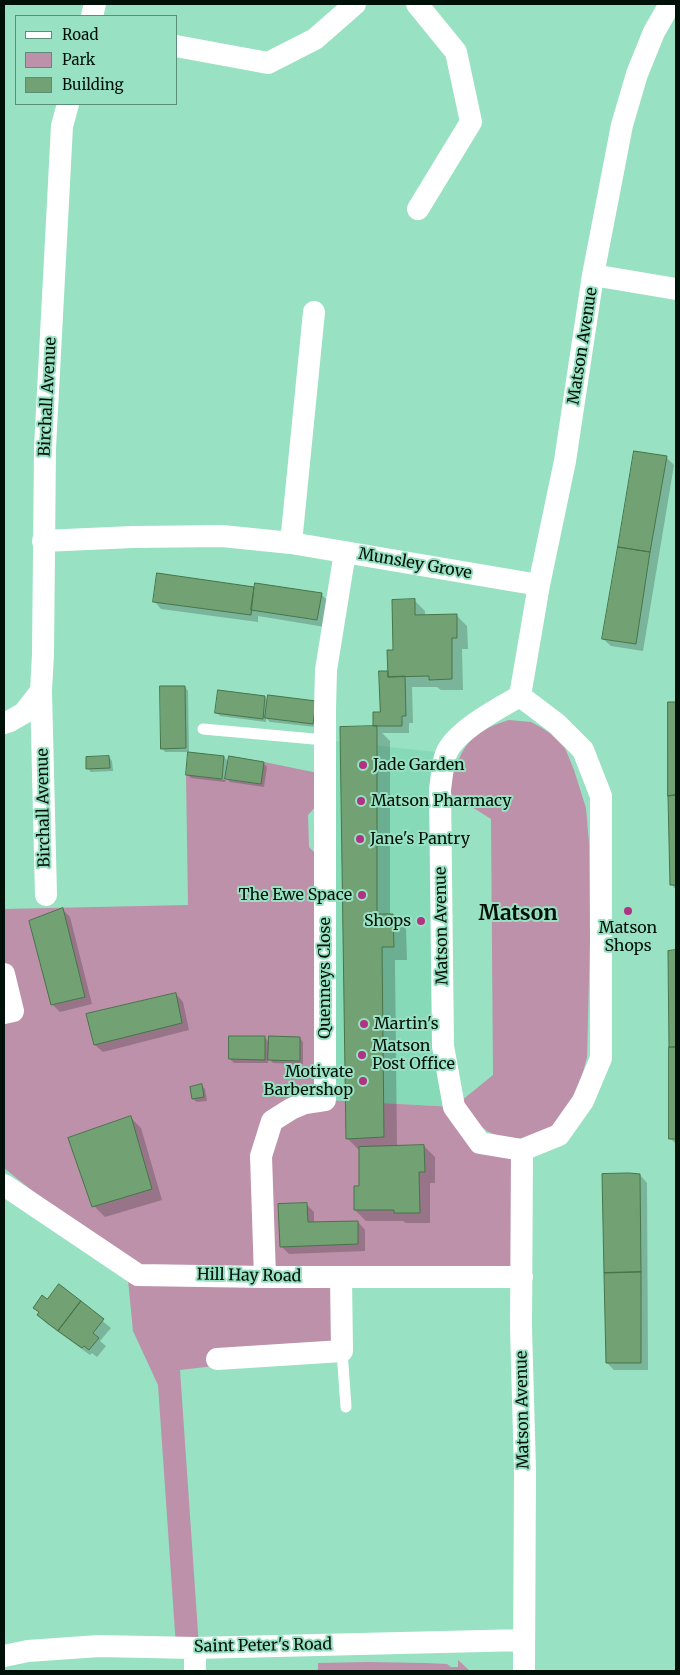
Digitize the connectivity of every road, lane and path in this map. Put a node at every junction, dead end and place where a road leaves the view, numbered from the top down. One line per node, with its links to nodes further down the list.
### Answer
1 (355, 4): 4 (street)
2 (417, 4): 6 (street)
3 (670, 4): 7 (street, Matson Avenue)
4 (178, 46)
5 (68, 105): 10 (street, Birchall Avenue)
6 (418, 209)
7 (594, 275): 8 (street); 13 (street, Matson Avenue)
8 (676, 289)
9 (314, 312): 11 (street)
10 (43, 541): 11 (street, Munsley Grove); 14 (street, Birchall Avenue)
11 (291, 543): 12 (street, Munsley Grove)
12 (345, 552): 13 (street, Munsley Grove); 18 (street, Quenneys Close)
13 (539, 585): 15 (street, Matson Avenue)
14 (41, 691): 16 (street); 19 (street, Birchall Avenue)
15 (520, 696): 22 (street); 22 (street, Matson Avenue)
16 (4, 723)
17 (203, 729): 18 (lane)
18 (325, 740): 24 (street, Quenneys Close)
19 (46, 895)
20 (4, 974): 21 (street)
21 (4, 1014)
22 (522, 1150): 26 (street, Matson Avenue)
23 (4, 1185): 24 (street, Hill Hay Road)
24 (264, 1277): 25 (street, Hill Hay Road)
25 (341, 1277): 26 (street, Hill Hay Road); 27 (street)
26 (522, 1277): 30 (street, Matson Avenue)
27 (342, 1351): 28 (street); 29 (lane)
28 (217, 1359)
29 (346, 1407)
30 (524, 1640): 31 (street, Saint Peter's Road); 34 (street, Matson Avenue)
31 (195, 1648): 32 (street, Saint Peter's Road); 33 (street)
32 (4, 1656)
33 (195, 1671)
34 (524, 1671)

